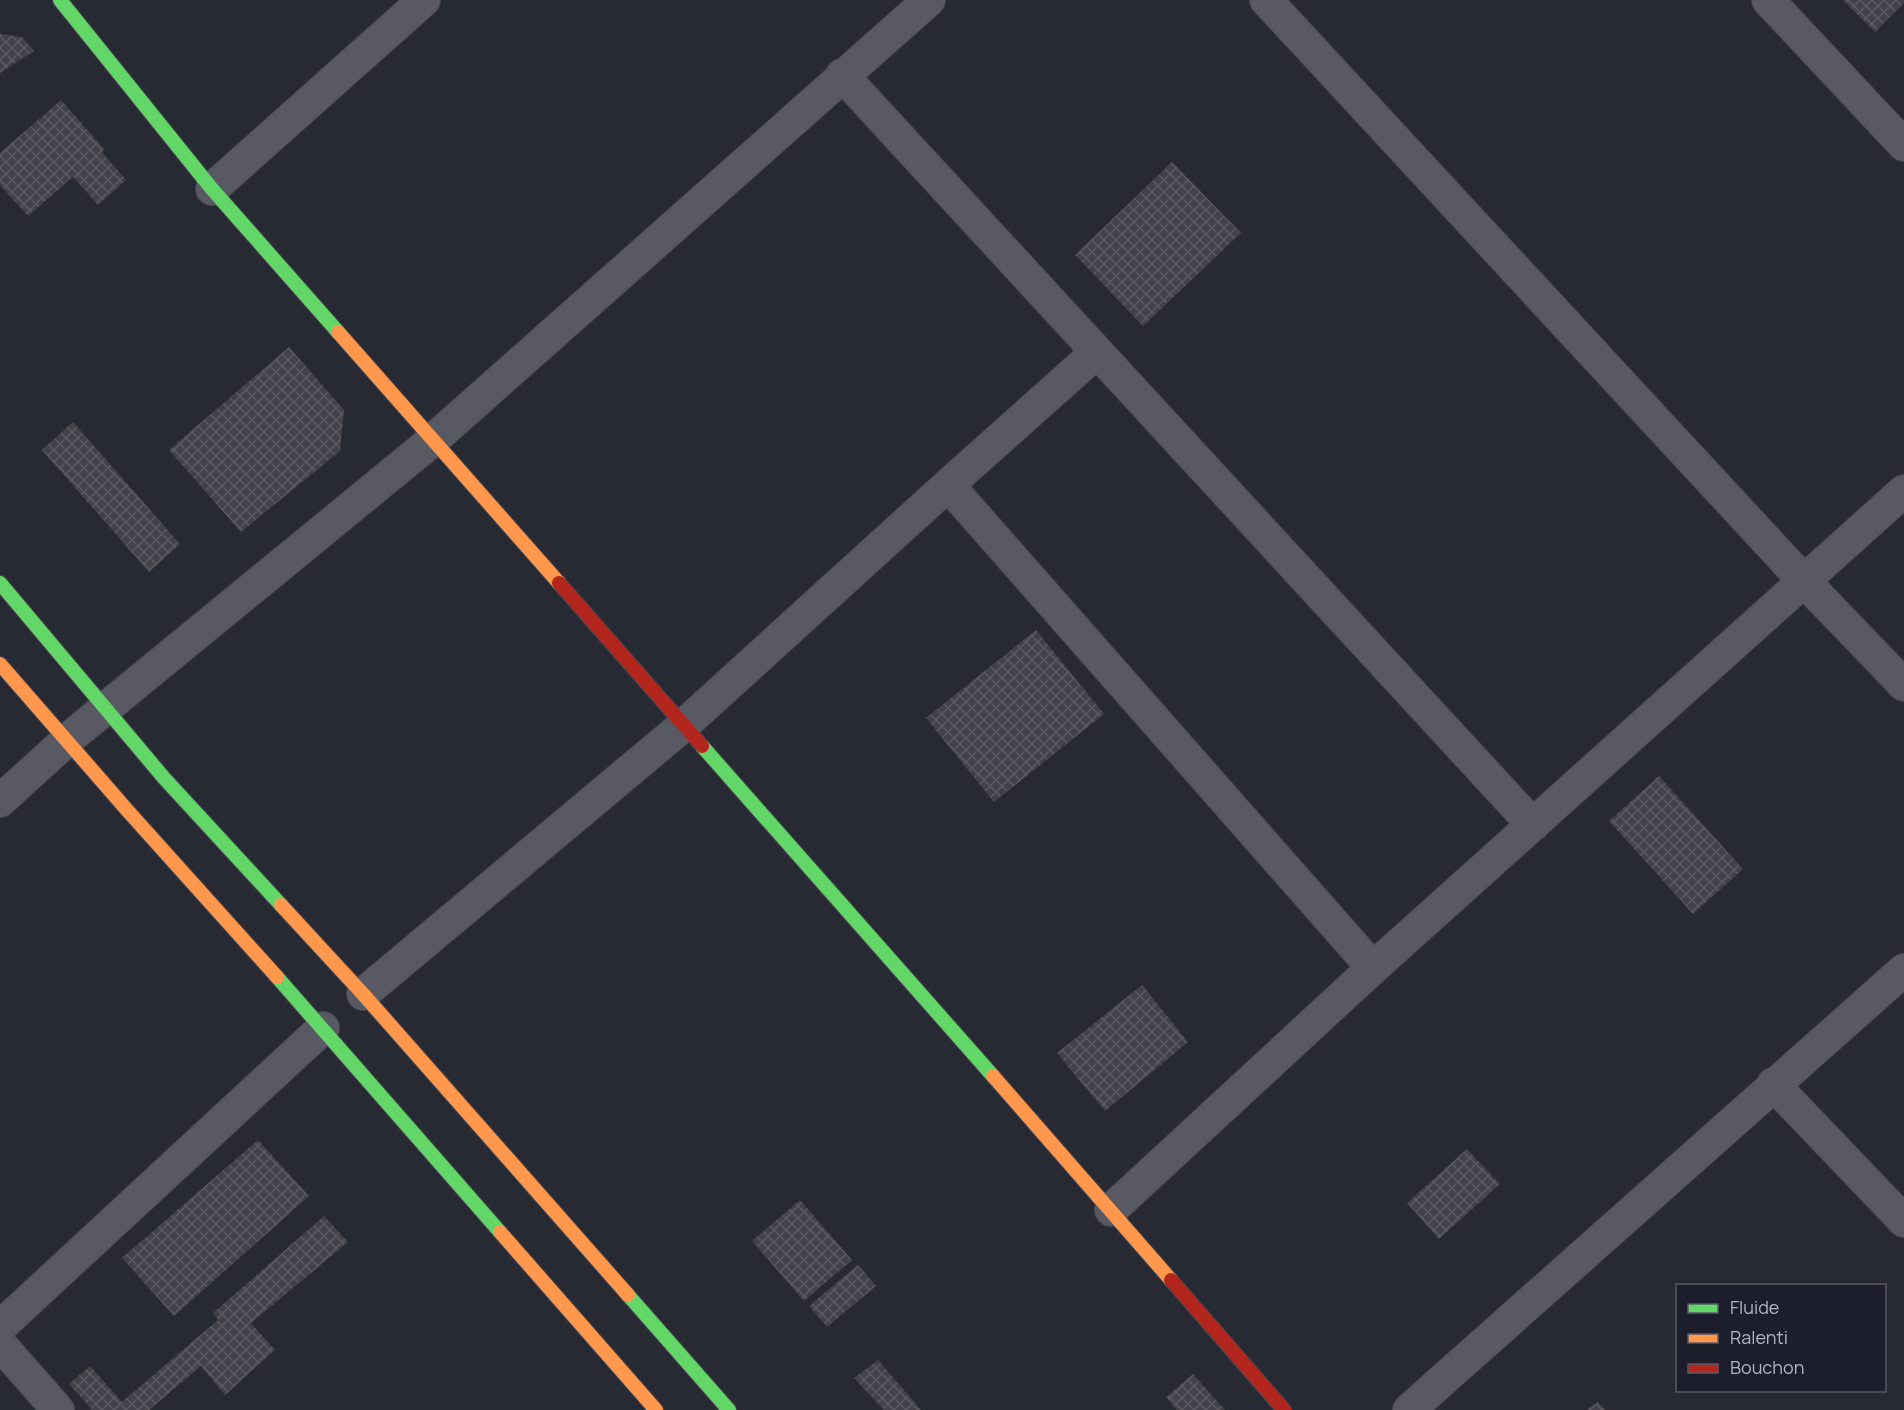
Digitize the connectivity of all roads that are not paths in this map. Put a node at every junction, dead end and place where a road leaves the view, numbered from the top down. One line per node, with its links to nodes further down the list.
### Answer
1 (60, 0): 8 (street)
2 (424, 0): 8 (street)
3 (929, 0): 6 (street)
4 (1266, 0): 13 (street)
5 (1768, 0): 7 (street)
6 (842, 75): 9 (street); 10 (street)
7 (1904, 145)
8 (212, 189): 10 (street)
9 (1097, 352): 11 (street); 21 (street)
10 (433, 440): 17 (street); 18 (street)
11 (948, 485): 18 (street); 22 (street)
12 (1904, 491): 13 (street)
13 (1804, 581): 16 (street); 21 (street)
14 (0, 583): 17 (street)
15 (0, 664): 19 (street)
16 (1904, 685)
17 (106, 709): 19 (street); 24 (street)
18 (684, 725): 24 (street); 27 (street)
19 (67, 740): 20 (street); 25 (street)
20 (0, 801)
21 (1533, 825): 22 (street)
22 (1372, 968): 27 (street)
23 (1904, 970): 26 (street)
24 (363, 994): 33 (street)
25 (323, 1028): 29 (street); 32 (street)
26 (1773, 1084): 28 (street); 35 (street)
27 (1111, 1210): 34 (street)
28 (1904, 1221)
29 (0, 1327)
30 (0, 1344): 31 (street)
31 (58, 1410)
32 (656, 1410)
33 (729, 1410)
34 (1284, 1410)
35 (1409, 1410)

